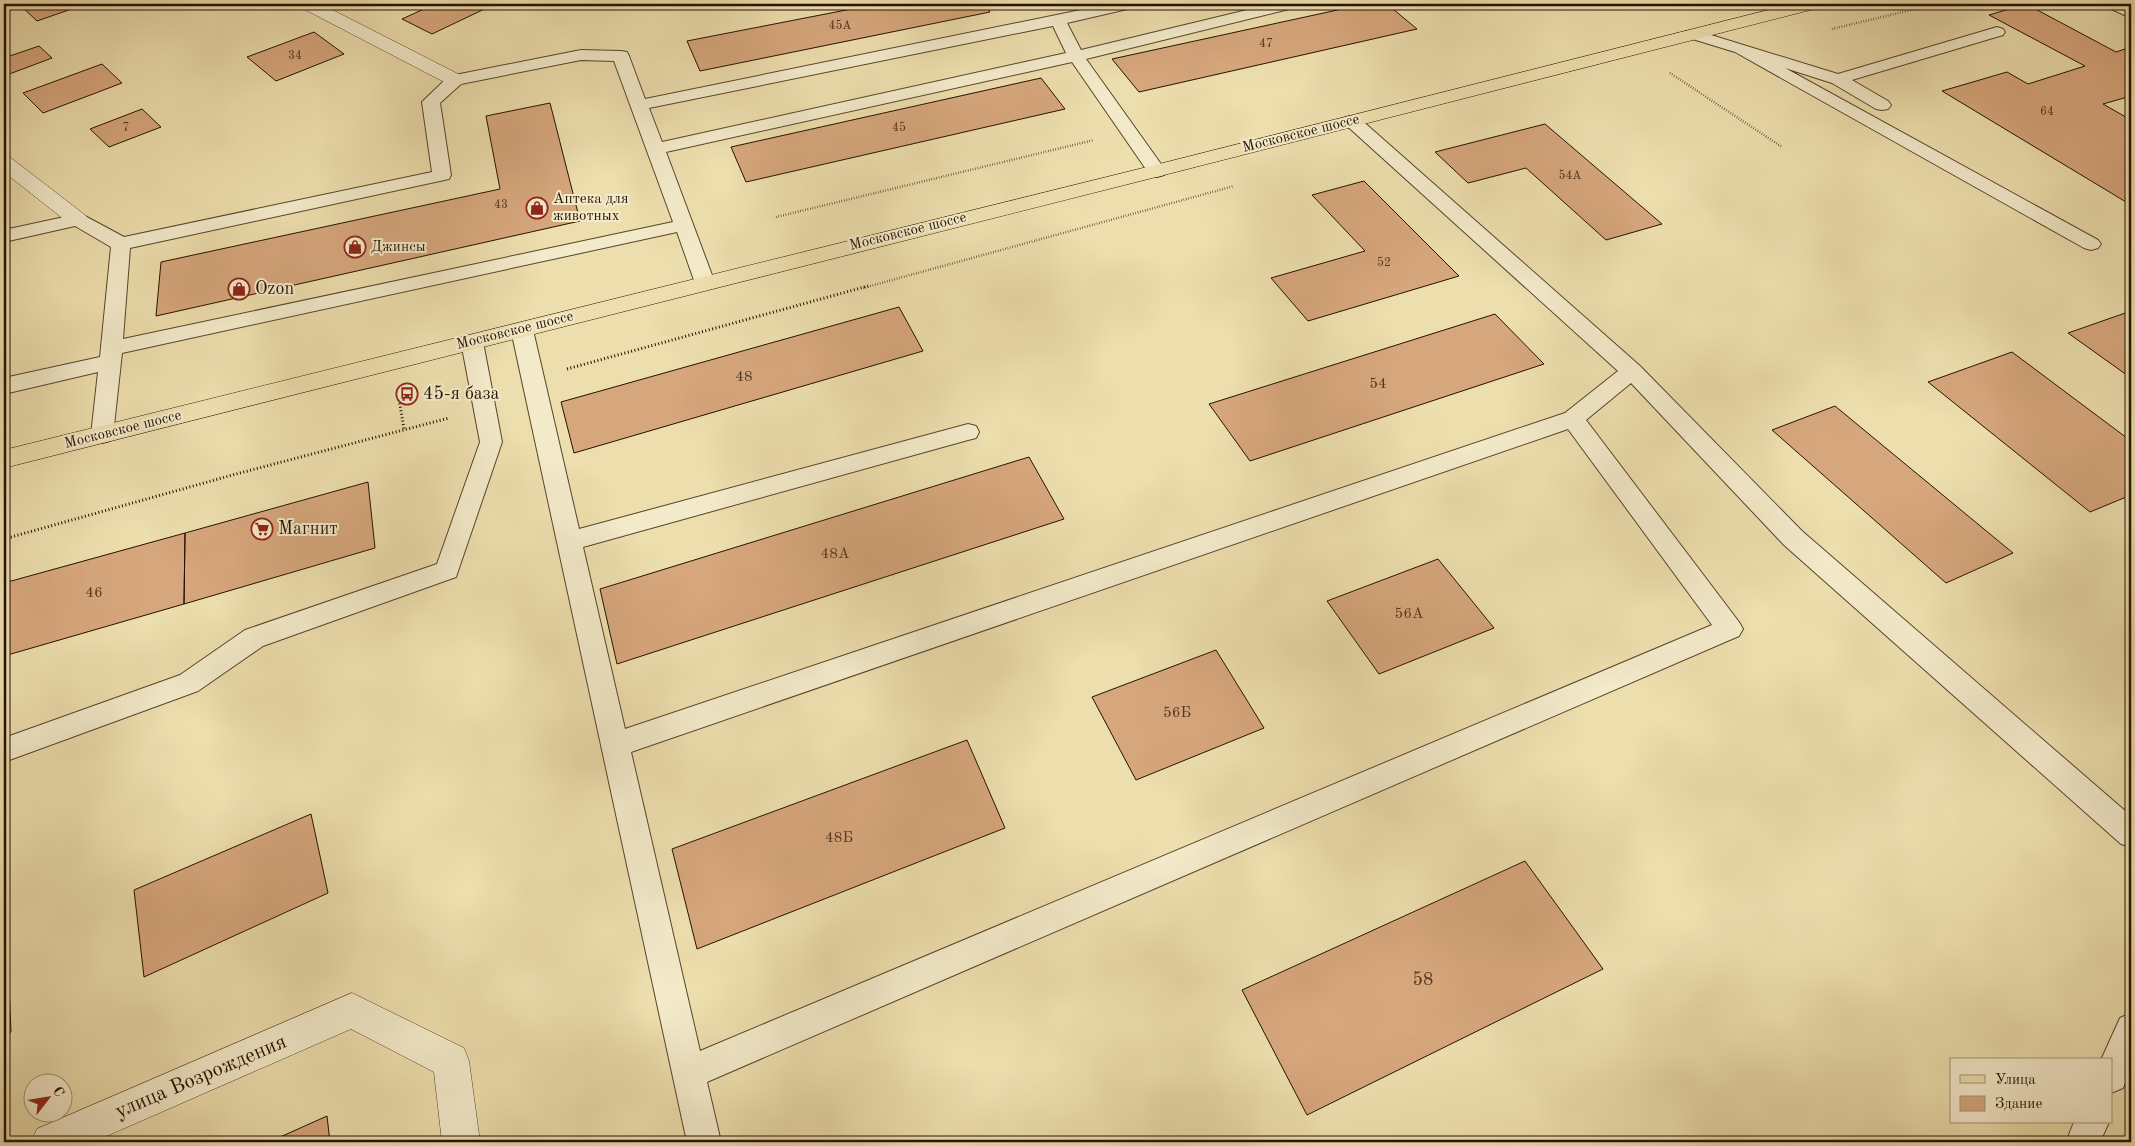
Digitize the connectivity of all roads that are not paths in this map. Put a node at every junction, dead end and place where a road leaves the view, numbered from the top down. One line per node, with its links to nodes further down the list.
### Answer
1 (308, 4): 13 (street)
2 (1130, 4): 7 (lane)
3 (1291, 4): 11 (lane)
4 (1812, 4): 9 (main road, Московское шоссе)
5 (2113, 4): 6 (lane)
6 (2131, 13)
7 (1058, 20): 11 (lane); 14 (lane)
8 (1996, 32): 12 (lane)
9 (1692, 34): 10 (lane); 16 (main road, Московское шоссе)
10 (1742, 51): 12 (lane); 24 (lane)
11 (1076, 56): 17 (lane); 19 (lane)
12 (1838, 79): 15 (lane)
13 (455, 80): 14 (lane); 23 (lane)
14 (640, 105): 17 (lane)
15 (1882, 105)
16 (1352, 121): 19 (main road, Московское шоссе); 29 (lane)
17 (656, 149): 21 (lane)
18 (4, 162): 20 (street)
19 (1157, 171): 25 (main road, Московское шоссе)
20 (78, 220): 22 (lane); 23 (lane)
21 (684, 225): 25 (lane); 28 (lane)
22 (4, 236)
23 (121, 244): 28 (lane)
24 (2092, 244)
25 (705, 283): 26 (main road, Московское шоссе)
26 (522, 330): 27 (main road, Московское шоссе); 35 (lane)
27 (472, 342): 33 (main road, Московское шоссе); 37 (lane)
28 (111, 355): 30 (lane); 33 (lane)
29 (1632, 371): 31 (lane); 38 (lane)
30 (4, 386)
31 (1573, 419): 36 (lane); 40 (lane)
32 (968, 432): 35 (lane)
33 (102, 435): 34 (main road, Московское шоссе)
34 (4, 459)
35 (569, 541): 36 (lane)
36 (615, 745): 40 (lane)
37 (4, 750)
38 (2131, 834)
39 (2131, 1029): 41 (lane)
40 (688, 1073): 45 (lane)
41 (2112, 1074)
42 (2091, 1124): 46 (lane)
43 (50, 1142): 44 (street, улица Возрождения)
44 (461, 1142)
45 (704, 1142)
46 (2083, 1142)

